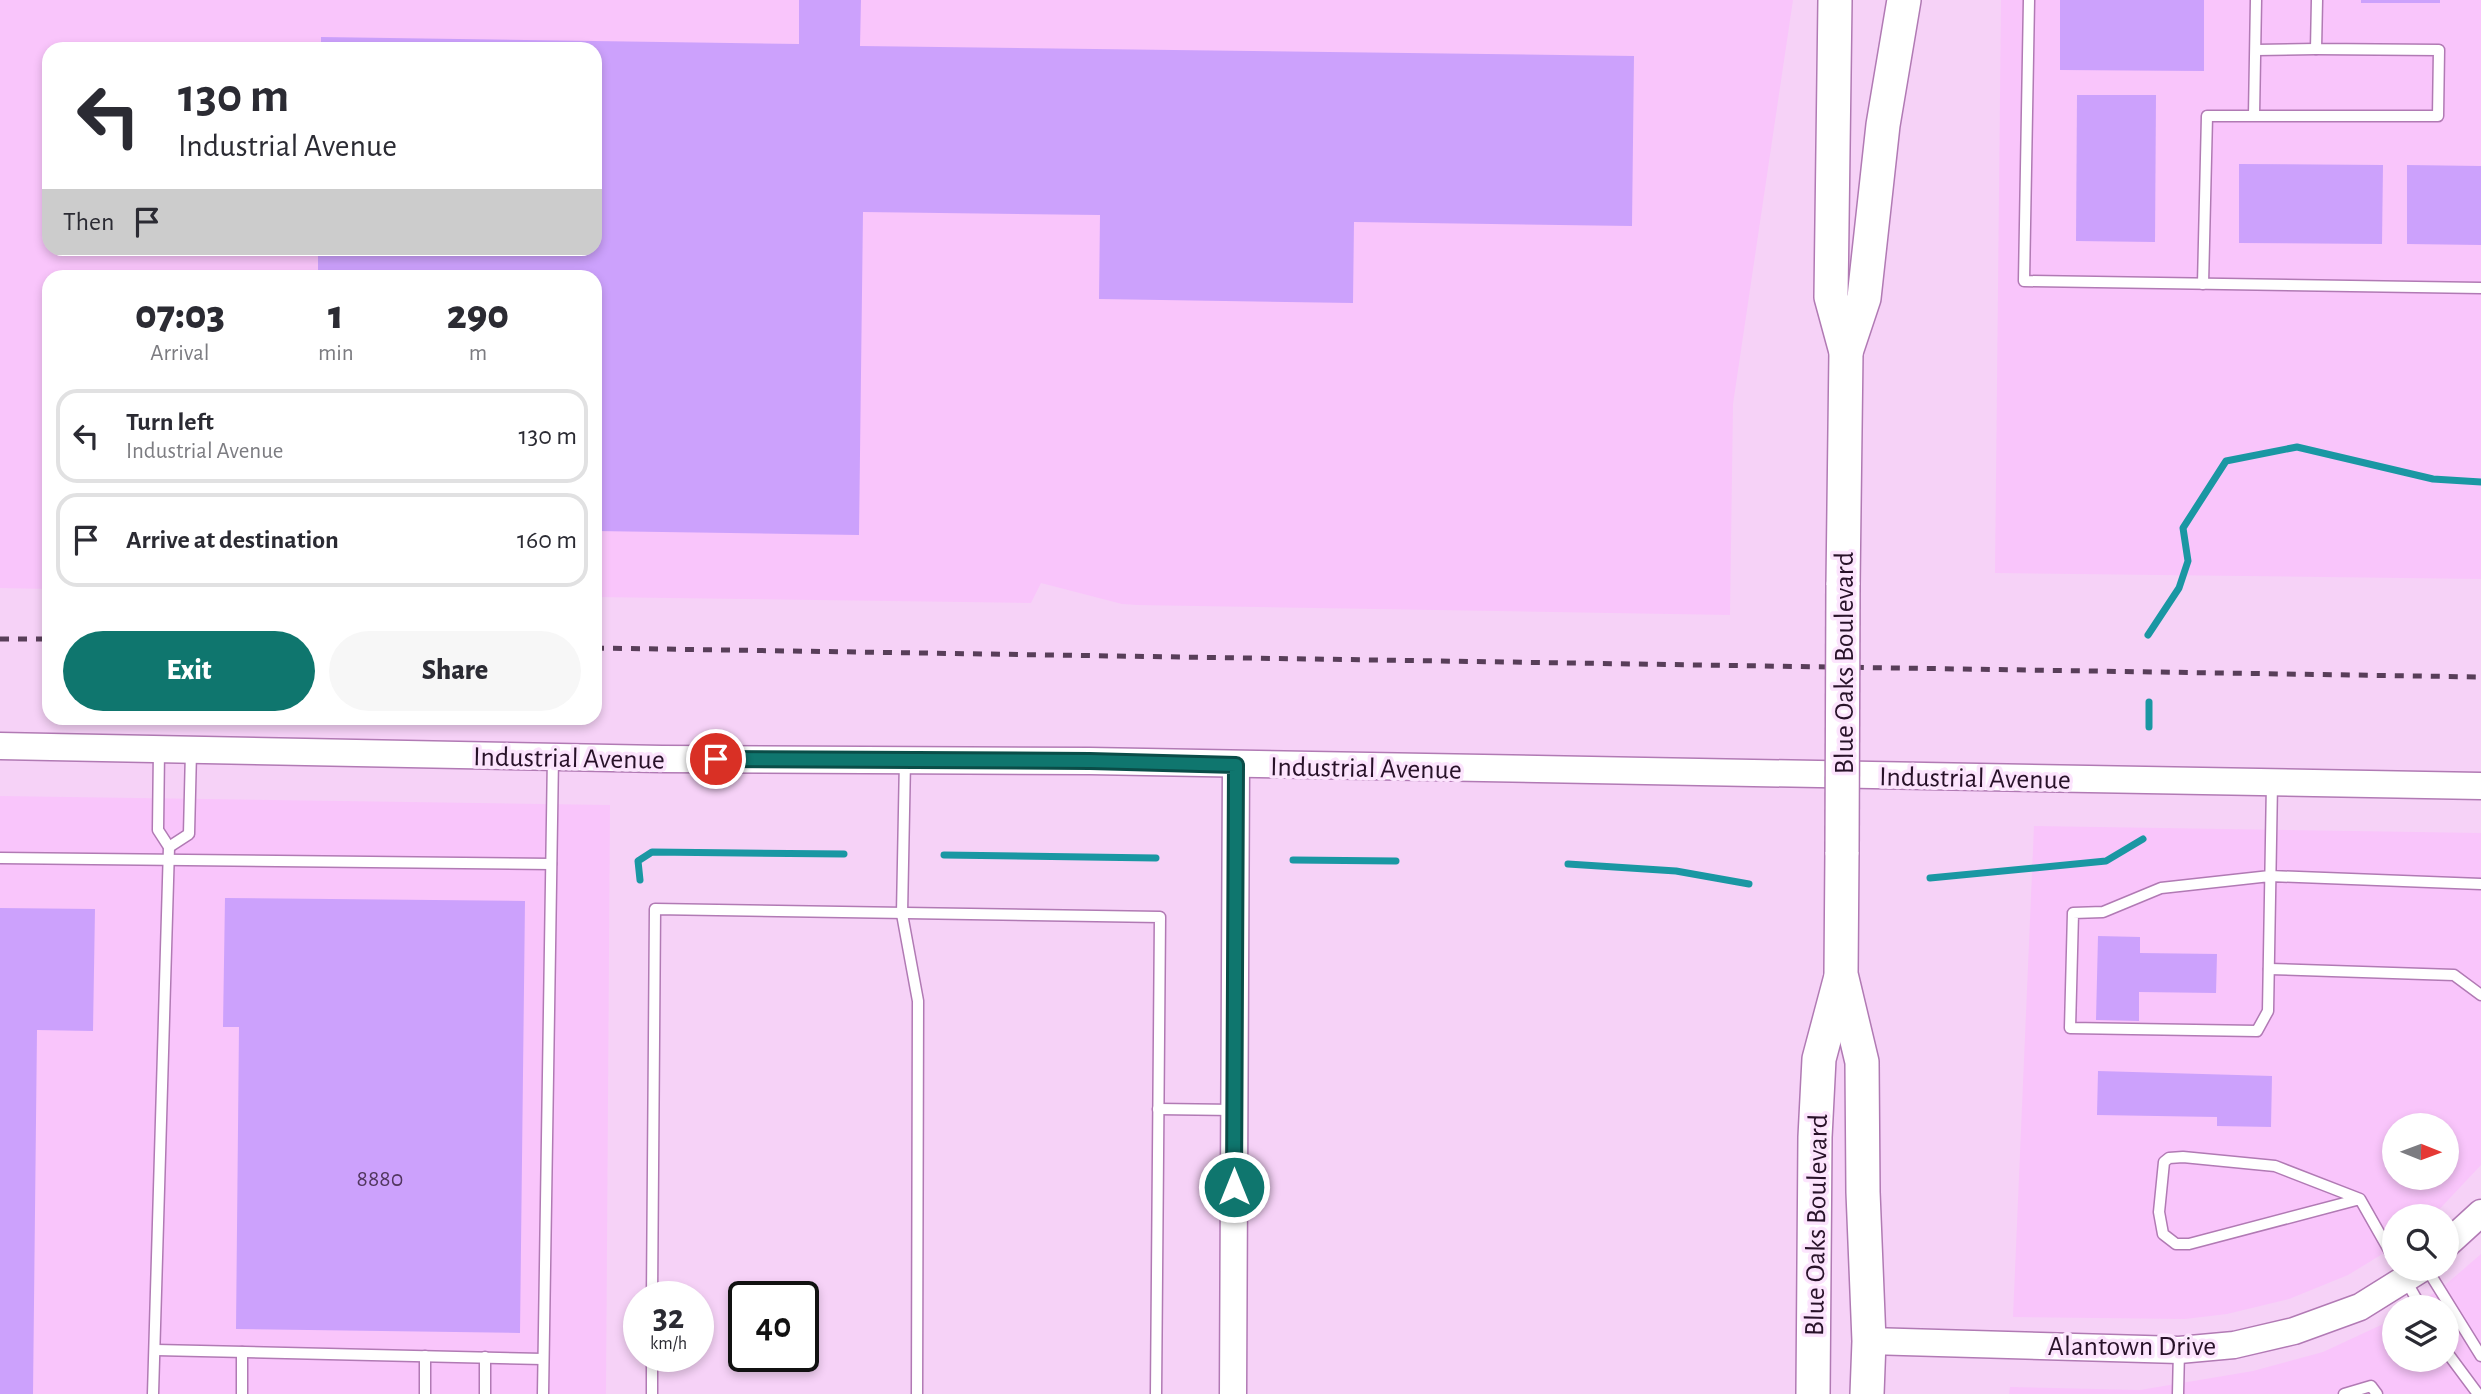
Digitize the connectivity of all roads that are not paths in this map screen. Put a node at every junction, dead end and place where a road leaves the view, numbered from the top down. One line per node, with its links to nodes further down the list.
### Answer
1 (1835, 0): 11 (main road, Blue Oaks Boulevard)
2 (2029, 0): 9 (lane)
3 (2256, 0): 7 (lane)
4 (2317, 0): 6 (lane)
5 (1904, 1): 11 (main road, Blue Oaks Boulevard)
6 (2316, 48): 7 (lane); 8 (lane)
7 (2256, 50): 8 (lane)
8 (2254, 115): 9 (lane)
9 (2203, 284): 10 (lane)
10 (2481, 288)
11 (1846, 352): 27 (main road, Blue Oaks Boulevard, bridge)
12 (0, 746): 13 (street, Industrial Avenue)
13 (159, 750): 14 (street, Industrial Avenue); 20 (lane)
14 (191, 751): 15 (street, Industrial Avenue); 20 (lane)
15 (553, 756): 16 (street, Industrial Avenue); 22 (lane)
16 (905, 761): 17 (street, Industrial Avenue); 25 (lane)
17 (1236, 765): 18 (street, Industrial Avenue); 30 (street)
18 (2272, 783): 19 (street, Industrial Avenue); 23 (lane)
19 (2481, 786)
20 (168, 853): 21 (lane); 22 (lane); 39 (lane)
21 (0, 858)
22 (551, 864): 45 (lane)
23 (2270, 876): 24 (lane); 26 (lane); 26 (lane)
24 (2481, 884)
25 (902, 914): 29 (lane); 35 (lane); 54 (lane)
26 (2269, 969): 28 (lane)
27 (1841, 974): 38 (main road, Blue Oaks Boulevard); 57 (main road, Blue Oaks Boulevard)
28 (2481, 995)
29 (1158, 1109): 30 (lane); 55 (lane)
30 (1235, 1110): 56 (street)
31 (2360, 1199): 31 (lane); 33 (lane)
32 (2481, 1213): 34 (street)
33 (2382, 1230)
34 (2459, 1233)
35 (652, 1281)
36 (2394, 1281): 40 (street, Alantown Drive)
37 (2419, 1281): 43 (lane)
38 (1869, 1341): 40 (street, Alantown Drive); 58 (main road, Blue Oaks Boulevard)
39 (156, 1350): 41 (lane); 48 (lane)
40 (2179, 1350): 59 (lane)
41 (242, 1352): 42 (lane); 49 (lane)
42 (425, 1356): 44 (lane); 50 (lane)
43 (2481, 1356)
44 (485, 1357): 45 (lane); 51 (lane)
45 (543, 1359): 52 (lane)
46 (2459, 1368): 62 (lane)
47 (652, 1372): 53 (lane)
48 (153, 1394)
49 (242, 1394)
50 (425, 1394)
51 (485, 1394)
52 (543, 1394)
53 (652, 1394)
54 (917, 1394)
55 (1156, 1394)
56 (1233, 1394)
57 (1813, 1394)
58 (1867, 1394)
59 (2178, 1394)
60 (2344, 1394): 61 (lane)
61 (2377, 1394)
62 (2478, 1394)

